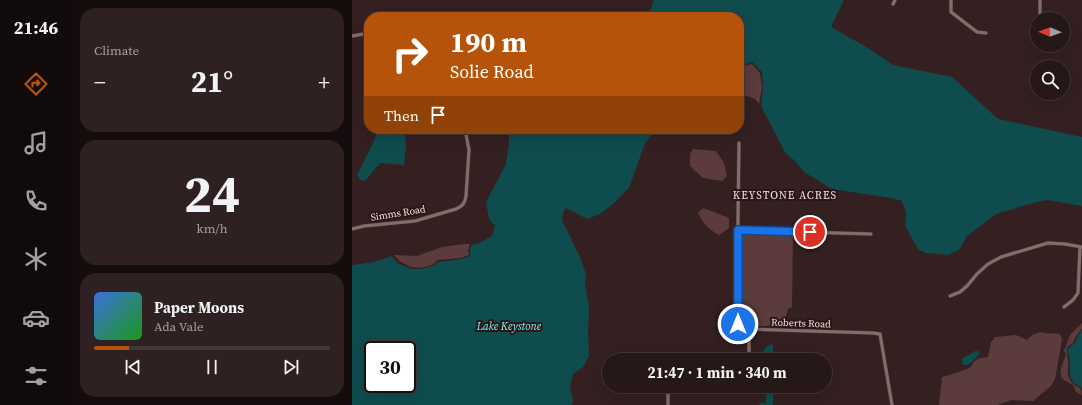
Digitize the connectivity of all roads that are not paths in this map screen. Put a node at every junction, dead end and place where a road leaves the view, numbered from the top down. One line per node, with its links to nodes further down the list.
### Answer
1 (895, 0): 4 (street)
2 (951, 0): 6 (street)
3 (1040, 0): 5 (street)
4 (893, 4)
5 (1040, 12)
6 (986, 32)
7 (364, 34): 8 (street)
8 (352, 36)
9 (466, 134): 11 (street, Simms Road)
10 (739, 143): 12 (street)
11 (352, 229)
12 (738, 230): 13 (street); 17 (street)
13 (871, 234)
14 (1081, 247): 15 (street); 16 (street)
15 (950, 296)
16 (1064, 307)
17 (749, 329): 18 (street); 21 (street, Roberts Road)
18 (749, 353)
19 (668, 393): 20 (street)
20 (668, 405)
21 (892, 405)

